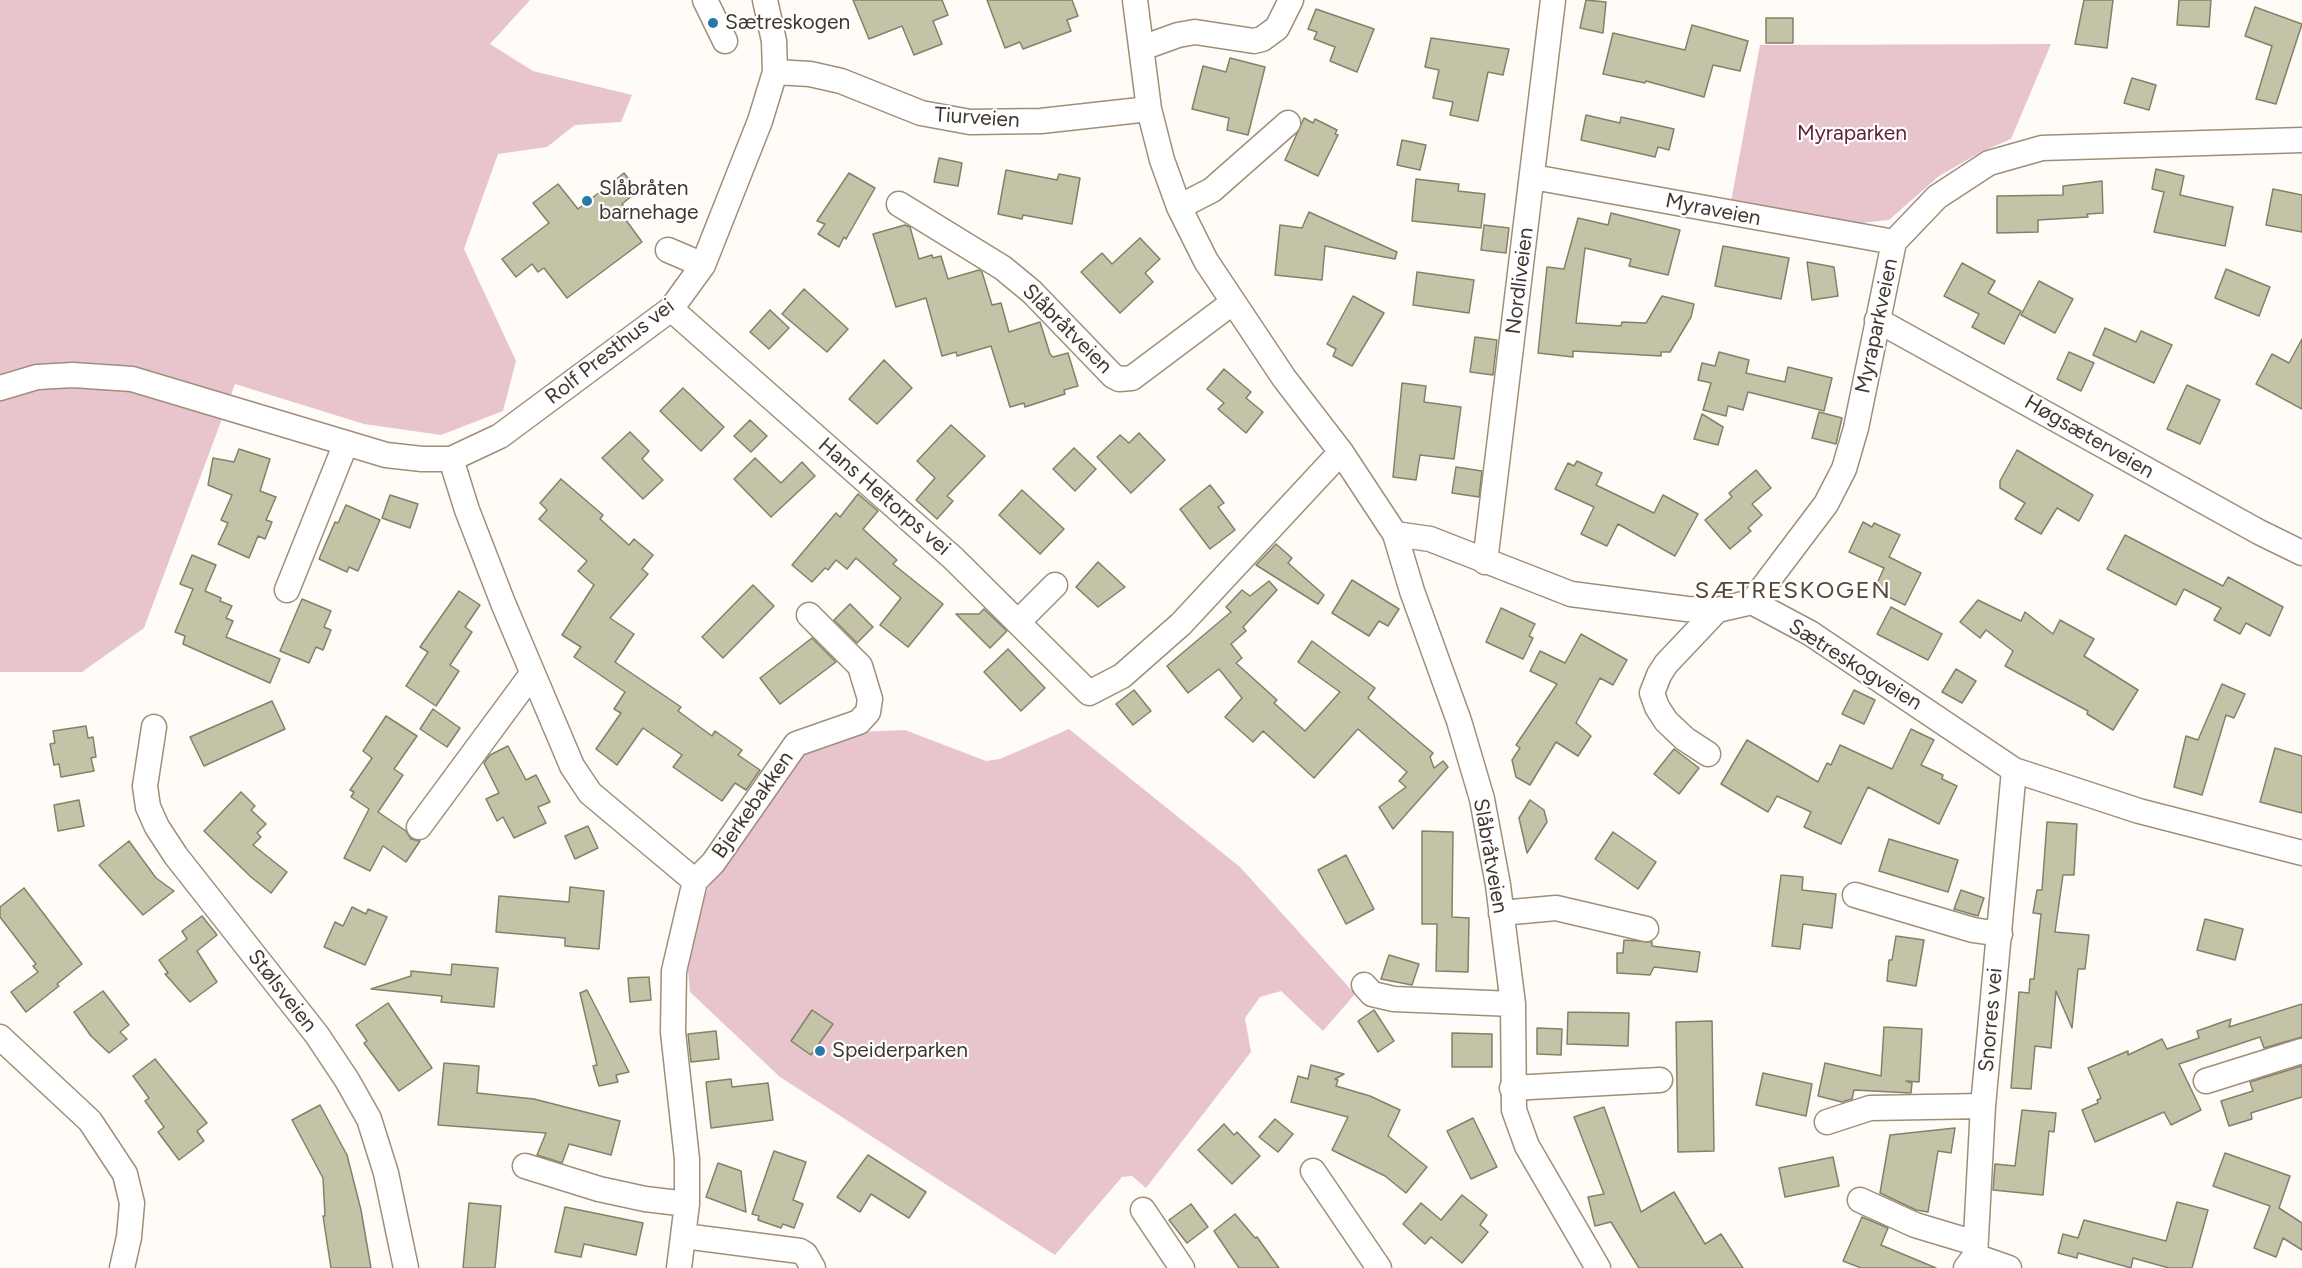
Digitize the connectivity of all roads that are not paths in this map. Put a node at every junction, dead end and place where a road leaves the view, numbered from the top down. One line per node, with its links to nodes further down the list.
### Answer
1 (705, 0): 6 (street)
2 (765, 0): 8 (street, Rolf Presthus vei)
3 (1135, 0): 7 (street, Slåbråtveien)
4 (1291, 0): 7 (street)
5 (1553, 0): 12 (street, Nordliveien)
6 (724, 41)
7 (1142, 48): 9 (street, Slåbråtveien)
8 (775, 72): 9 (street, Tiurveien); 17 (street, Rolf Presthus vei)
9 (1149, 109): 14 (street, Slåbråtveien)
10 (1288, 123): 14 (street)
11 (2302, 140): 15 (street, Myraparkveien)
12 (1533, 177): 15 (street, Myraveien); 27 (street, Nordliveien)
13 (899, 204): 18 (street, Slåbråtveien)
14 (1179, 207): 18 (street, Slåbråtveien)
15 (1894, 242): 20 (street, Myraparkveien)
16 (668, 250): 17 (street)
17 (703, 265): 19 (street, Rolf Presthus vei)
18 (1232, 303): 23 (street, Slåbråtveien)
19 (671, 309): 24 (street, Rolf Presthus vei); 33 (street, Hans Heltorps vei)
20 (1877, 320): 26 (street, Høgsæterveien); 30 (street, Myraparkveien)
21 (0, 388): 22 (street, Rolf Presthus vei)
22 (346, 443): 24 (street, Rolf Presthus vei); 29 (street)
23 (1341, 452): 25 (street, Slåbråtveien); 33 (street, Hans Heltorps vei)
24 (452, 459): 34 (street)
25 (1395, 534): 27 (street); 42 (street, Slåbråtveien)
26 (2302, 553)
27 (1485, 562): 31 (street)
28 (1055, 585): 33 (street)
29 (287, 590)
30 (1752, 602): 31 (street); 37 (street, Sætreskogveien)
31 (1717, 609): 36 (street)
32 (809, 615): 40 (street, Bjerkebakken)
33 (1018, 622)
34 (532, 674): 38 (street); 40 (street)
35 (154, 728): 62 (street, Stølsveien)
36 (1708, 754)
37 (2014, 770): 39 (street, Sætreskogveien); 44 (street, Snorres vei)
38 (419, 827)
39 (2302, 853)
40 (695, 881): 57 (street)
41 (1855, 895): 44 (street)
42 (1501, 913): 43 (street); 46 (street, Slåbråtveien)
43 (1646, 929)
44 (2000, 934): 52 (street, Snorres vei)
45 (1364, 985): 46 (street)
46 (1513, 1004): 51 (street, Slåbråtveien)
47 (0, 1037): 61 (street)
48 (2302, 1051): 50 (street)
49 (1660, 1080): 51 (street)
50 (2206, 1081)
51 (1512, 1088): 67 (street, Slåbråtveien)
52 (1983, 1106): 53 (street); 60 (street, Snorres vei)
53 (1827, 1122)
54 (525, 1166): 57 (street)
55 (1313, 1171): 66 (street)
56 (1860, 1200): 60 (street)
57 (687, 1204): 59 (street)
58 (1143, 1210): 65 (street)
59 (684, 1236): 63 (street); 64 (street)
60 (1972, 1256): 68 (street)
61 (122, 1268)
62 (406, 1268)
63 (679, 1268)
64 (813, 1268)
65 (1182, 1268)
66 (1379, 1268)
67 (1598, 1268)
68 (2009, 1268)

